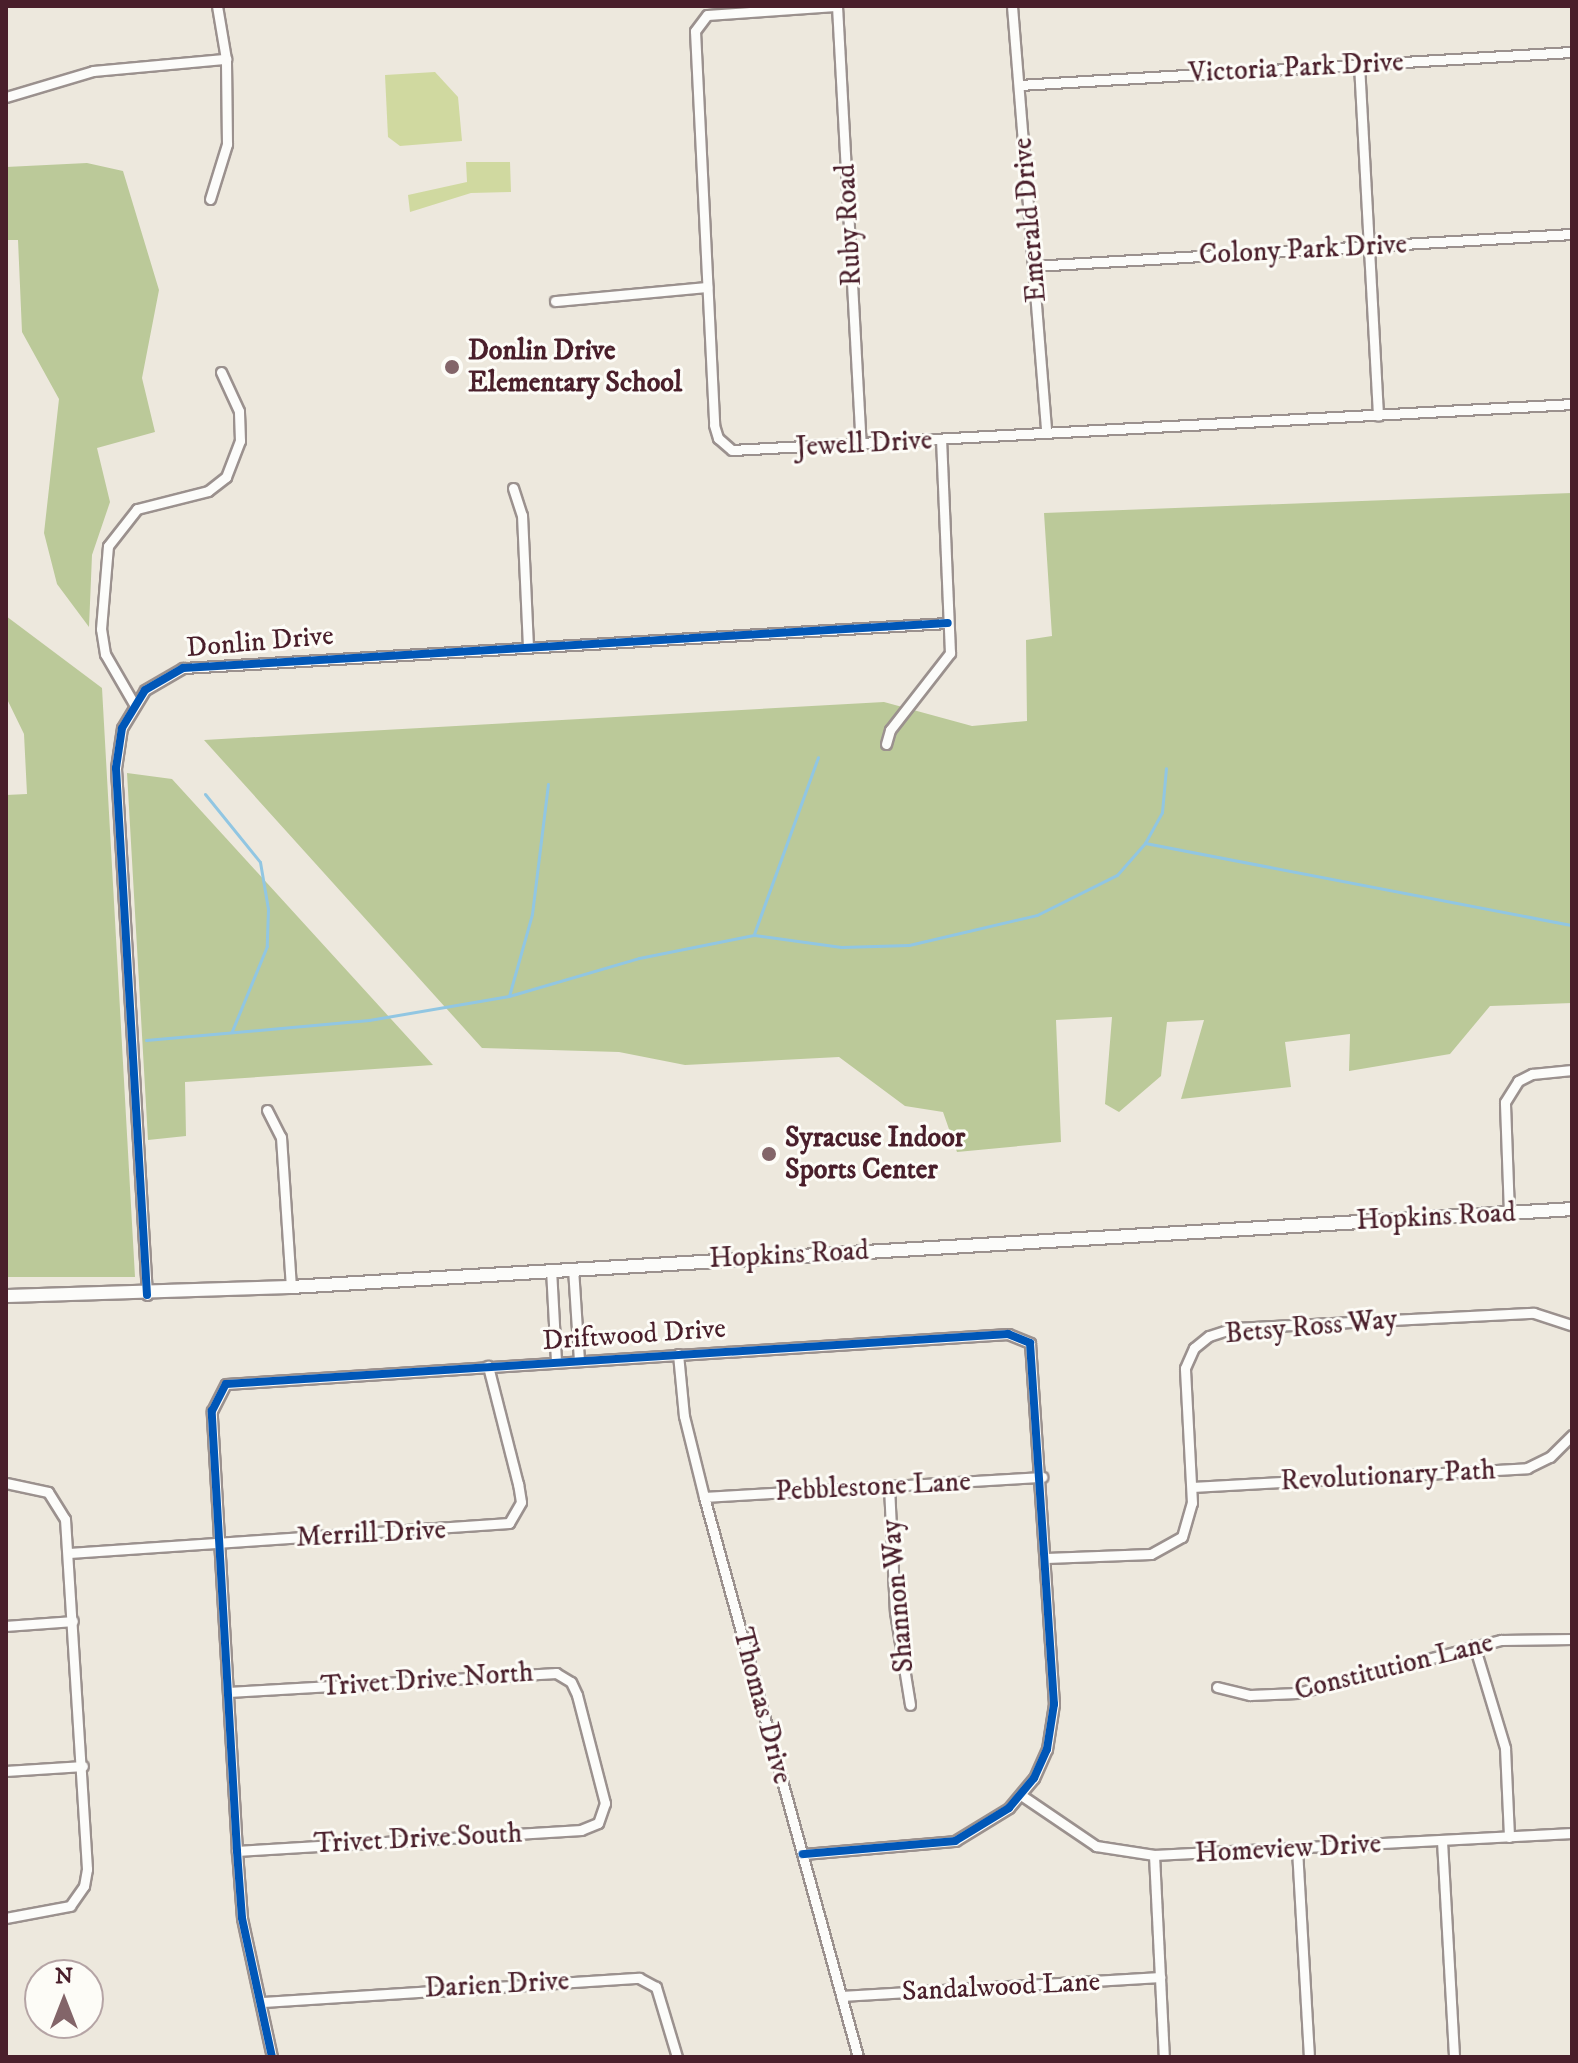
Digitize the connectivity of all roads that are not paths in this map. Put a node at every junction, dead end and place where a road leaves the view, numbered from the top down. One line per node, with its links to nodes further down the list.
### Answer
1 (217, 6): 5 (street)
2 (836, 6): 13 (street, Jewell Drive); 20 (street, Ruby Road)
3 (1012, 6): 7 (street, Emerald Drive)
4 (1572, 52): 6 (street, Victoria Park Drive)
5 (226, 59): 8 (street); 9 (street)
6 (1359, 64): 7 (street, Victoria Park Drive); 11 (street)
7 (1019, 85): 12 (street, Emerald Drive)
8 (6, 97)
9 (210, 199)
10 (1572, 234): 11 (street, Colony Park Drive)
11 (1369, 246): 12 (street, Colony Park Drive); 17 (street)
12 (1033, 266): 18 (street, Emerald Drive)
13 (707, 287): 14 (street); 20 (street, Jewell Drive)
14 (555, 301)
15 (221, 372): 24 (street)
16 (1572, 404): 17 (street, Jewell Drive)
17 (1378, 415): 18 (street, Jewell Drive)
18 (1046, 433): 19 (street, Jewell Drive)
19 (941, 440): 20 (street, Jewell Drive); 22 (street)
20 (861, 445)
21 (513, 488): 23 (street)
22 (948, 623): 23 (street, Donlin Drive); 25 (street)
23 (528, 647): 24 (street, Donlin Drive)
24 (134, 704): 33 (street, Donlin Drive)
25 (886, 744)
26 (1572, 1070): 29 (street)
27 (267, 1110): 32 (street)
28 (1572, 1209): 29 (street, Hopkins Road)
29 (1509, 1213): 30 (street, Hopkins Road)
30 (573, 1268): 31 (street, Hopkins Road); 37 (street)
31 (551, 1269): 32 (street, Hopkins Road); 38 (street)
32 (291, 1287): 33 (street, Hopkins Road)
33 (147, 1295): 34 (street, Hopkins Road)
34 (6, 1296)
35 (1572, 1325): 44 (street, Betsy Ross Way)
36 (678, 1354): 37 (street, Driftwood Drive); 41 (street, Driftwood Drive); 45 (street, Thomas Drive)
37 (579, 1360): 38 (street, Driftwood Drive)
38 (556, 1362): 39 (street, Driftwood Drive)
39 (488, 1366): 46 (street, Driftwood Drive); 46 (street, Merrill Drive)
40 (1572, 1436): 44 (street, Revolutionary Path)
41 (1042, 1477): 43 (street, Pebblestone Lane); 48 (street, Driftwood Drive)
42 (6, 1483): 47 (street)
43 (889, 1486): 45 (street, Pebblestone Lane); 55 (street, Shannon Way)
44 (1192, 1487): 48 (street, Betsy Ross Way)
45 (704, 1497): 65 (street, Thomas Drive)
46 (220, 1542): 47 (street, Merrill Drive); 54 (street, Driftwood Drive)
47 (69, 1553): 49 (street)
48 (1046, 1558): 58 (street, Driftwood Drive)
49 (73, 1621): 50 (street); 56 (street)
50 (6, 1626)
51 (1572, 1639): 52 (street, Constitution Lane)
52 (1474, 1645): 53 (street, Constitution Lane); 61 (street)
53 (1217, 1687)
54 (228, 1692): 59 (street, Trivet Drive North); 64 (street, Driftwood Drive)
55 (910, 1705)
56 (83, 1766): 57 (street); 67 (street)
57 (6, 1771)
58 (1021, 1795): 65 (street, Driftwood Drive); 66 (street, Homeview Drive)
59 (598, 1823): 64 (street, Trivet Drive South)
60 (1572, 1833): 61 (street, Homeview Drive)
61 (1509, 1837): 62 (street, Homeview Drive)
62 (1442, 1841): 63 (street, Homeview Drive); 76 (street)
63 (1297, 1849): 66 (street, Homeview Drive); 75 (street)
64 (237, 1851): 70 (street, Driftwood Drive)
65 (803, 1854): 69 (street, Thomas Drive)
66 (1154, 1855): 68 (street)
67 (6, 1918)
68 (1160, 1977): 69 (street, Sandalwood Lane); 74 (street)
69 (841, 1996): 73 (street, Thomas Drive)
70 (263, 2002): 71 (street, Driftwood Drive); 72 (street, Darien Drive)
71 (272, 2057)
72 (677, 2057)
73 (858, 2057)
74 (1164, 2057)
75 (1309, 2057)
76 (1454, 2057)

